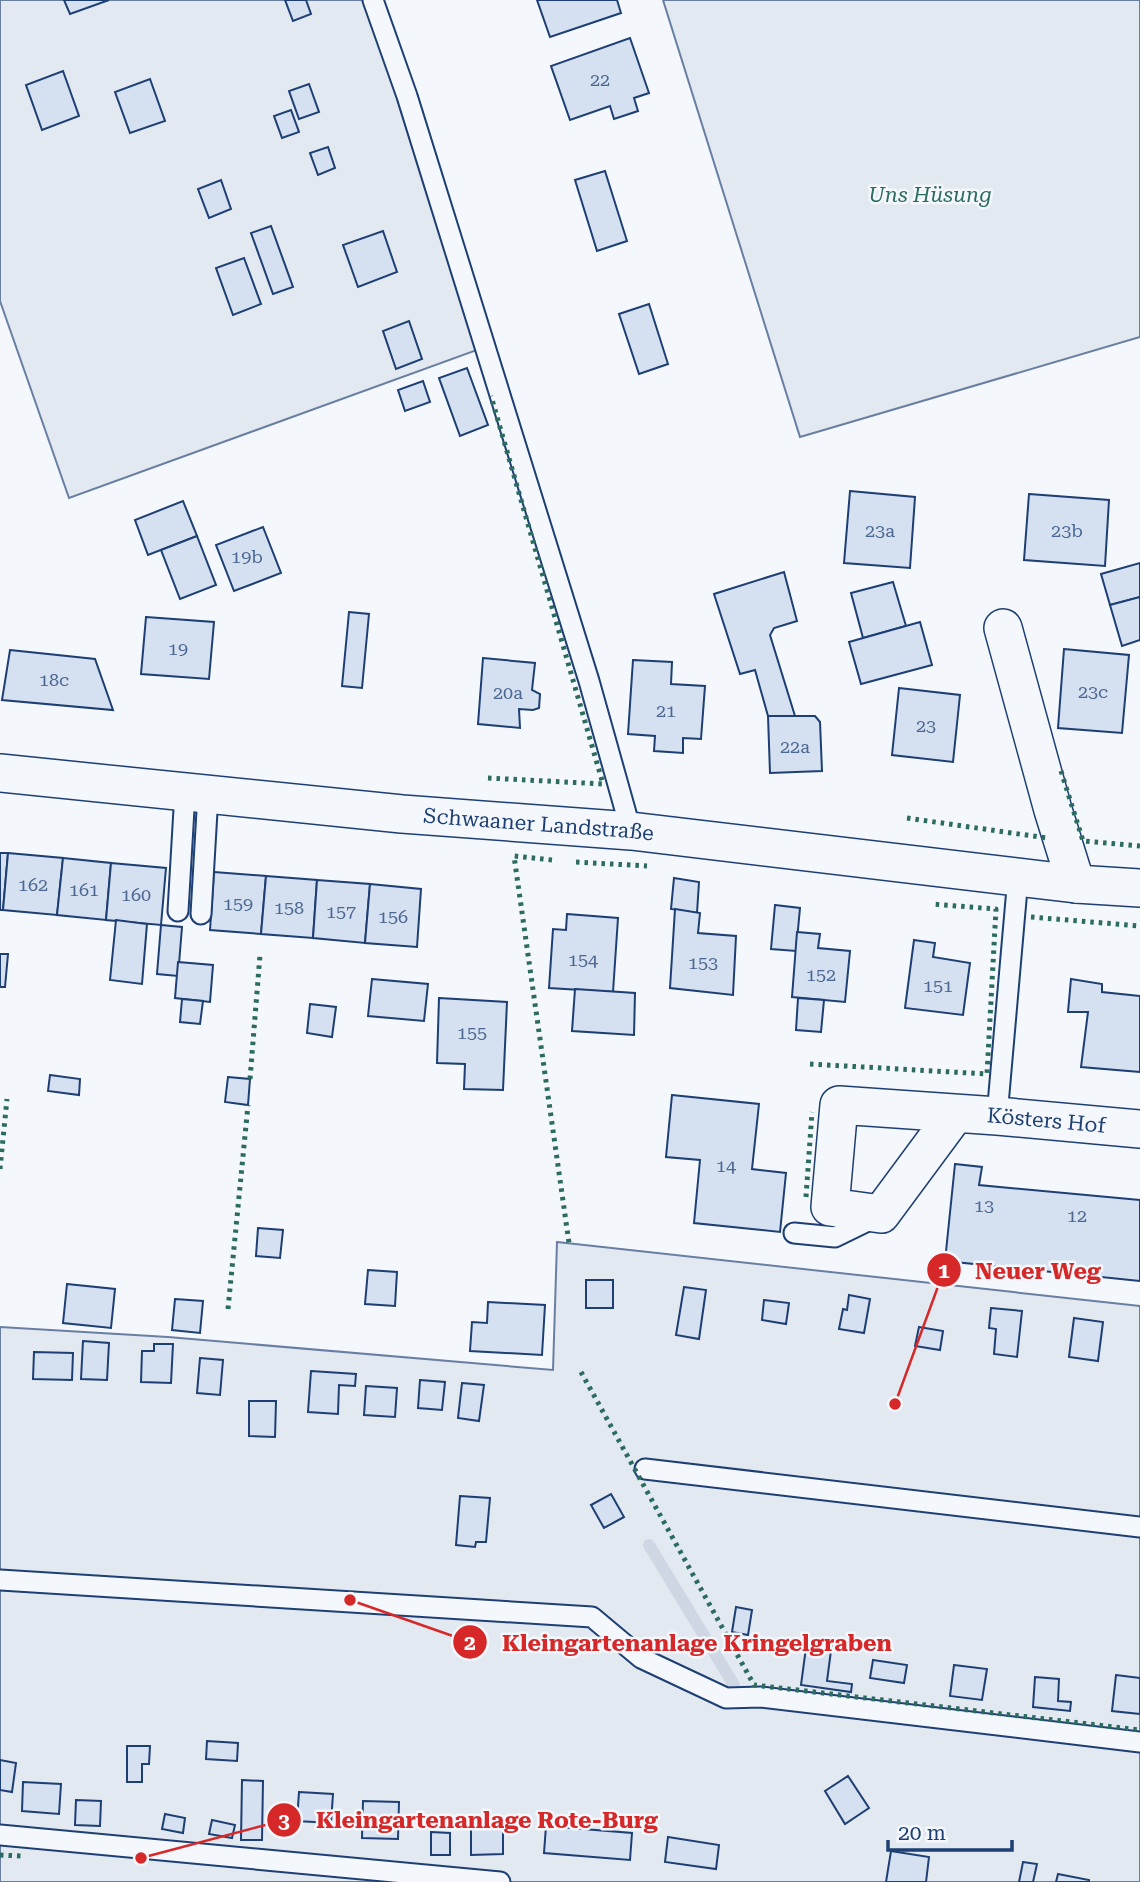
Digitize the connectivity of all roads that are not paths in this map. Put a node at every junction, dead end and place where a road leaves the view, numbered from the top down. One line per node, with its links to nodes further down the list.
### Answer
1 (373, 0): 5 (lane)
2 (1003, 628): 7 (street)
3 (0, 773): 4 (street, Schwaaner Landstraße)
4 (197, 793): 5 (street, Schwaaner Landstraße); 9 (lane); 10 (lane)
5 (631, 831): 6 (street, Schwaaner Landstraße)
6 (1018, 877): 7 (street, Schwaaner Landstraße); 12 (lane)
7 (1076, 884): 8 (street, Schwaaner Landstraße)
8 (1140, 888)
9 (178, 911)
10 (201, 914)
11 (955, 1114): 12 (street, Kösters Hof); 14 (street); 14 (street, Kösters Hof)
12 (997, 1116): 13 (street, Kösters Hof)
13 (1140, 1129)
14 (881, 1214): 15 (lane)
15 (794, 1233)
16 (645, 1469): 17 (lane)
17 (1140, 1527)
18 (0, 1580): 19 (lane)
19 (1140, 1742)
20 (0, 1835): 21 (lane)
21 (500, 1882)

